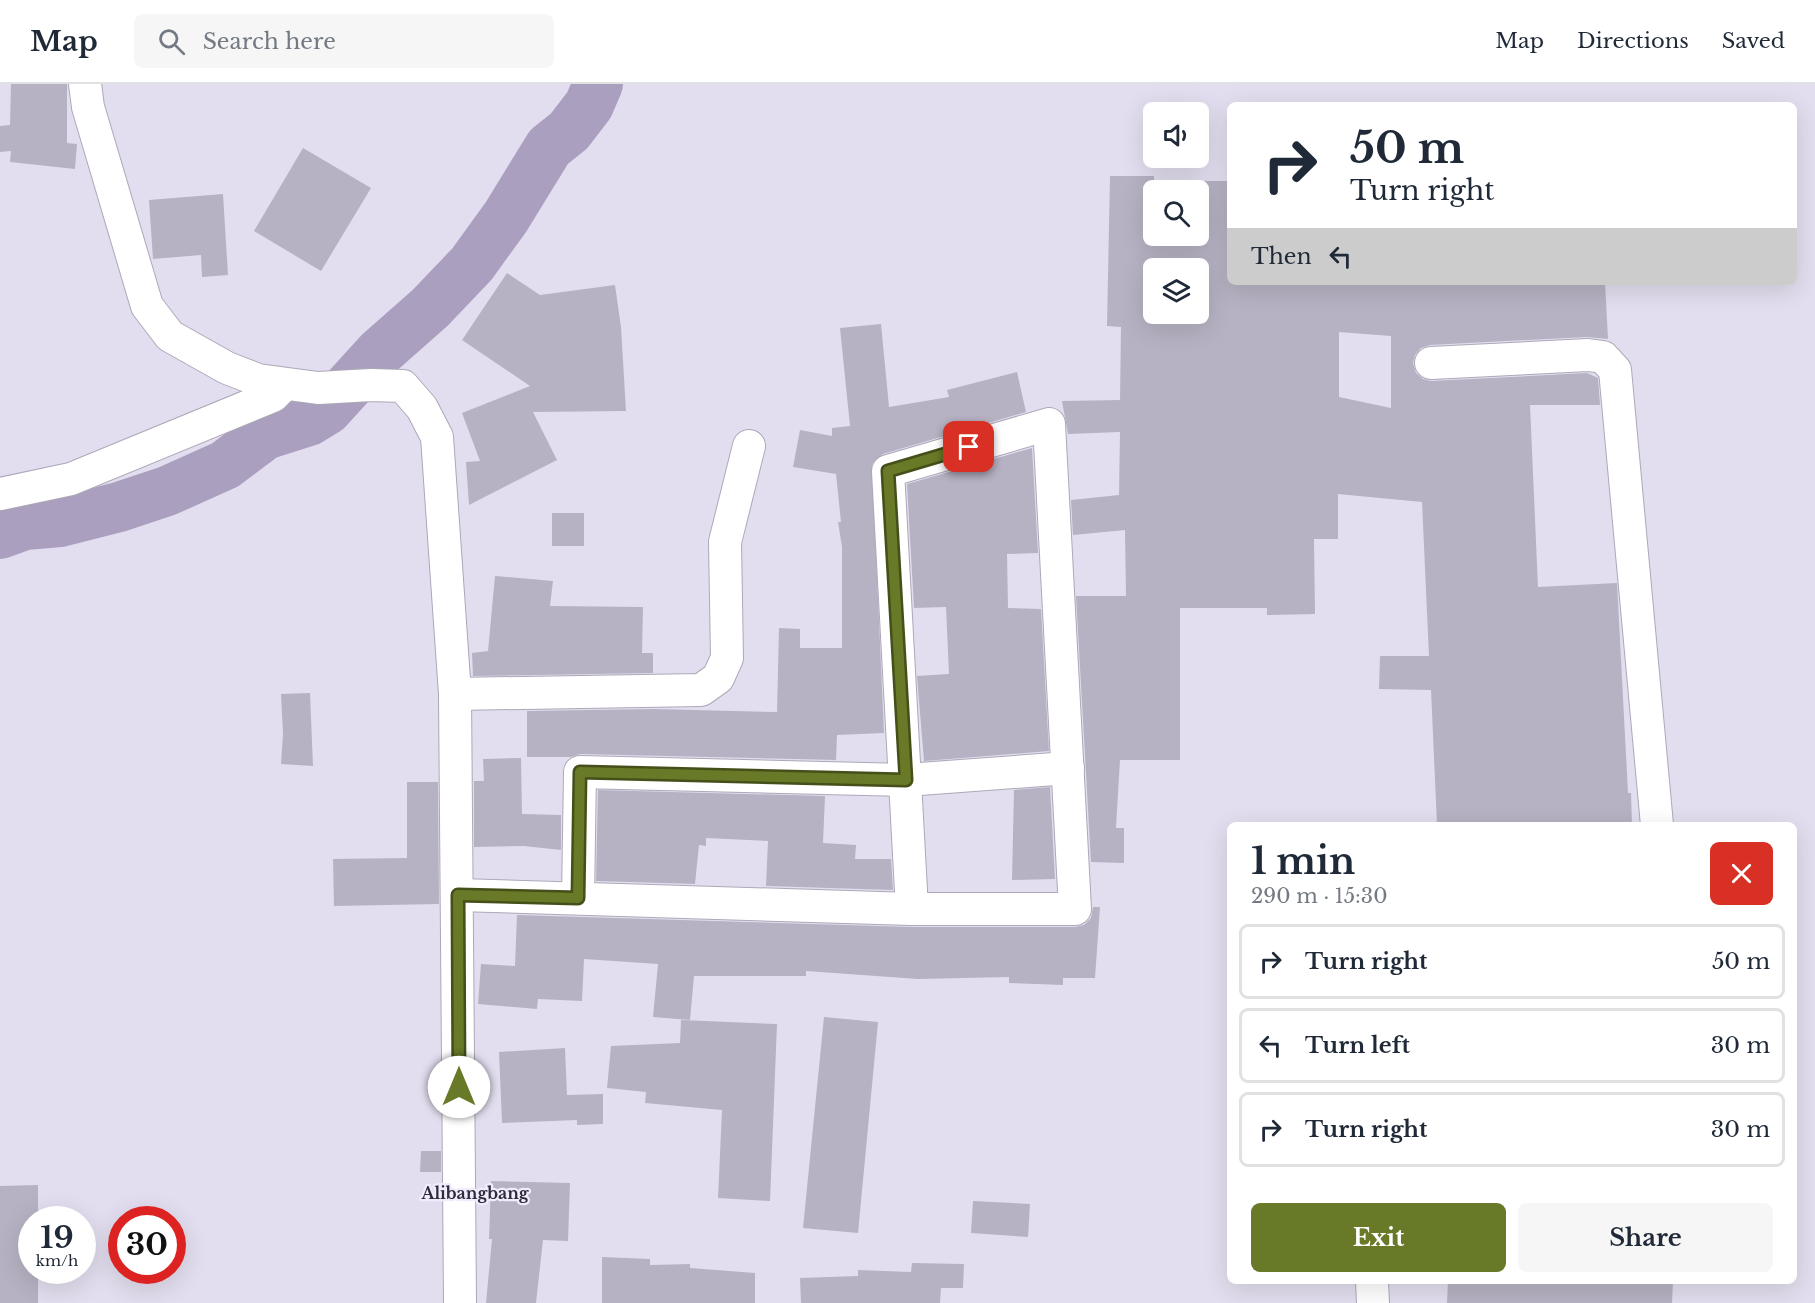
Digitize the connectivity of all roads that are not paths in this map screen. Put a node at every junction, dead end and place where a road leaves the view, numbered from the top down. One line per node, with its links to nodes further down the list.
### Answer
1 (85, 84): 3 (street)
2 (1431, 363): 9 (street)
3 (284, 385): 5 (street); 6 (street)
4 (749, 446): 6 (street)
5 (0, 494)
6 (454, 694): 10 (street)
7 (1068, 768): 8 (street); 8 (street); 12 (street)
8 (906, 780): 11 (street); 12 (street)
9 (1657, 822)
10 (458, 895): 11 (street); 14 (street)
11 (578, 898): 12 (street)
12 (912, 909)
13 (1372, 1284): 15 (street)
14 (460, 1303)
15 (1373, 1303)

